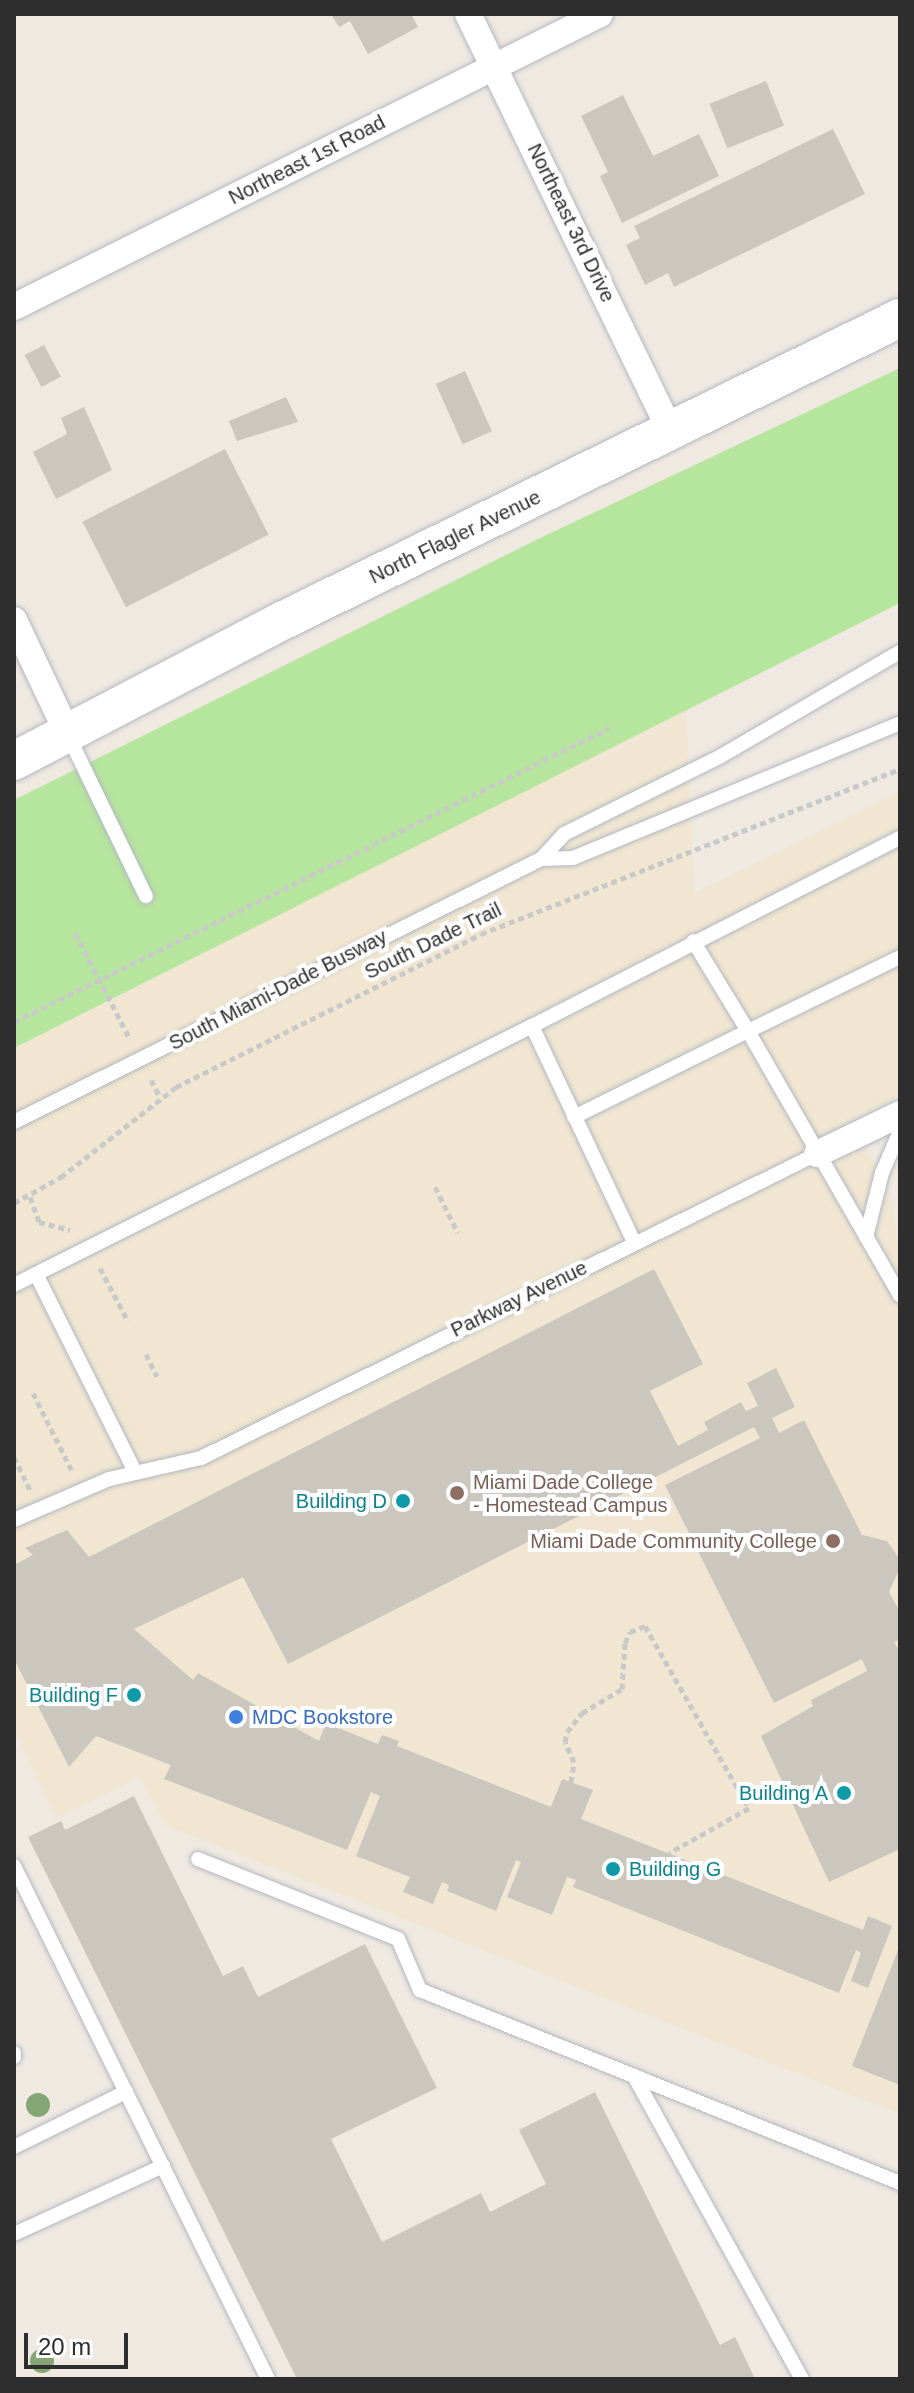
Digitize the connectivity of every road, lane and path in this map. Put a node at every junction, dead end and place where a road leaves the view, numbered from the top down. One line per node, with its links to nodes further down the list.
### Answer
1 (468, 14): 3 (street, Northeast 3rd Drive)
2 (600, 14): 3 (street, Northeast 1st Road)
3 (494, 67): 4 (street, Northeast 1st Road); 6 (street, Northeast 3rd Drive)
4 (14, 307)
5 (900, 318): 6 (street, North Flagler Avenue)
6 (672, 434): 11 (street, North Flagler Avenue)
7 (14, 620): 11 (street)
8 (900, 652): 15 (lane, South Miami-Dade Busway)
9 (900, 723): 15 (lane, South Miami-Dade Busway)
10 (609, 728): 20 (path)
11 (68, 734): 12 (street, North Flagler Avenue); 16 (lane)
12 (14, 761)
13 (900, 769): 26 (path, South Dade Trail)
14 (900, 838): 18 (lane)
15 (541, 859): 29 (lane, South Miami-Dade Busway)
16 (146, 896)
17 (75, 933): 20 (path)
18 (693, 941): 22 (lane); 24 (lane)
19 (900, 957): 24 (lane)
20 (99, 980): 21 (path); 23 (path)
21 (14, 1022)
22 (532, 1026): 28 (lane); 40 (lane)
23 (124, 1028)
24 (748, 1031): 28 (lane); 31 (lane)
25 (156, 1090): 26 (path)
26 (160, 1097): 33 (path, South Dade Trail)
27 (900, 1114): 31 (street, Parkway Avenue)
28 (574, 1117): 38 (lane)
29 (14, 1122)
30 (900, 1131): 37 (lane)
31 (817, 1154): 37 (lane); 38 (lane, Parkway Avenue)
32 (435, 1187): 36 (path)
33 (30, 1197): 34 (path, South Dade Trail); 35 (path)
34 (14, 1203)
35 (78, 1233)
36 (458, 1233)
37 (866, 1237): 42 (lane)
38 (634, 1242): 49 (lane, Parkway Avenue)
39 (97, 1263): 43 (path)
40 (36, 1274): 41 (lane); 49 (lane)
41 (14, 1285)
42 (900, 1295)
43 (128, 1321)
44 (146, 1354): 45 (path)
45 (157, 1377)
46 (33, 1393): 48 (path)
47 (14, 1457): 50 (path)
48 (70, 1468)
49 (135, 1472): 51 (lane, Parkway Avenue)
50 (29, 1488)
51 (14, 1520)
52 (571, 1782): 53 (path)
53 (669, 1853)
54 (198, 1859): 56 (lane)
55 (14, 1866): 57 (lane)
56 (634, 2076): 60 (lane); 63 (lane)
57 (126, 2092): 58 (lane); 59 (lane)
58 (14, 2147)
59 (163, 2166): 61 (lane); 62 (lane)
60 (900, 2183)
61 (14, 2234)
62 (268, 2379)
63 (802, 2379)

